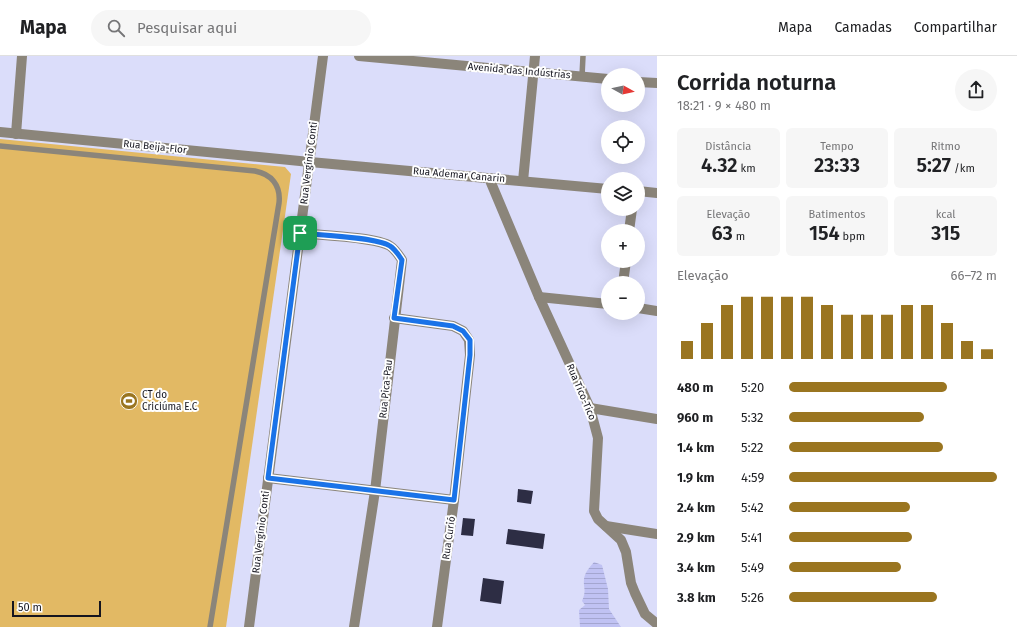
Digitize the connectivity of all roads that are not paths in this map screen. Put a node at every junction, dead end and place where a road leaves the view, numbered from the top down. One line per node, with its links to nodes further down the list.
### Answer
1 (22, 56): 12 (street)
2 (323, 56): 14 (street, Rua Vergínio Conti)
3 (359, 56): 6 (street, Avenida das Indústrias)
4 (535, 56): 6 (street)
5 (583, 56): 7 (lane)
6 (533, 72): 7 (street, Avenida das Indústrias); 16 (street)
7 (582, 76): 8 (street, Avenida das Indústrias)
8 (601, 78)
9 (645, 82): 10 (street)
10 (657, 83)
11 (0, 132): 12 (street, Rua Beija-Flor)
12 (16, 134): 14 (street, Rua Beija-Flor)
13 (0, 146): 34 (lane)
14 (310, 162): 15 (street, Rua Ademar Canarin); 20 (street, Rua Vergínio Conti)
15 (489, 178): 16 (street, Rua Ademar Canarin); 21 (street, Rua Tico-Tico)
16 (523, 181): 17 (street, Rua Ademar Canarin)
17 (601, 188)
18 (645, 192): 19 (street)
19 (657, 193)
20 (300, 233): 25 (street, Rua Pica-Pau); 28 (street, Rua Vergínio Conti)
21 (539, 298): 22 (street); 26 (street, Rua Tico-Tico)
22 (601, 303)
23 (645, 309): 24 (street)
24 (657, 311)
25 (394, 318): 29 (street, Rua Pica-Pau); 30 (street, Rua Curió)
26 (590, 408): 27 (street); 31 (street, Rua Tico-Tico)
27 (657, 419)
28 (268, 478): 29 (street); 35 (street, Rua Vergínio Conti)
29 (375, 491): 30 (street); 36 (street, Rua Pica-Pau)
30 (454, 500): 37 (street, Rua Curió)
31 (604, 526): 32 (street); 33 (street, Rua Tico-Tico)
32 (657, 534)
33 (657, 624)
34 (210, 627)
35 (249, 627)
36 (354, 627)
37 (437, 627)

